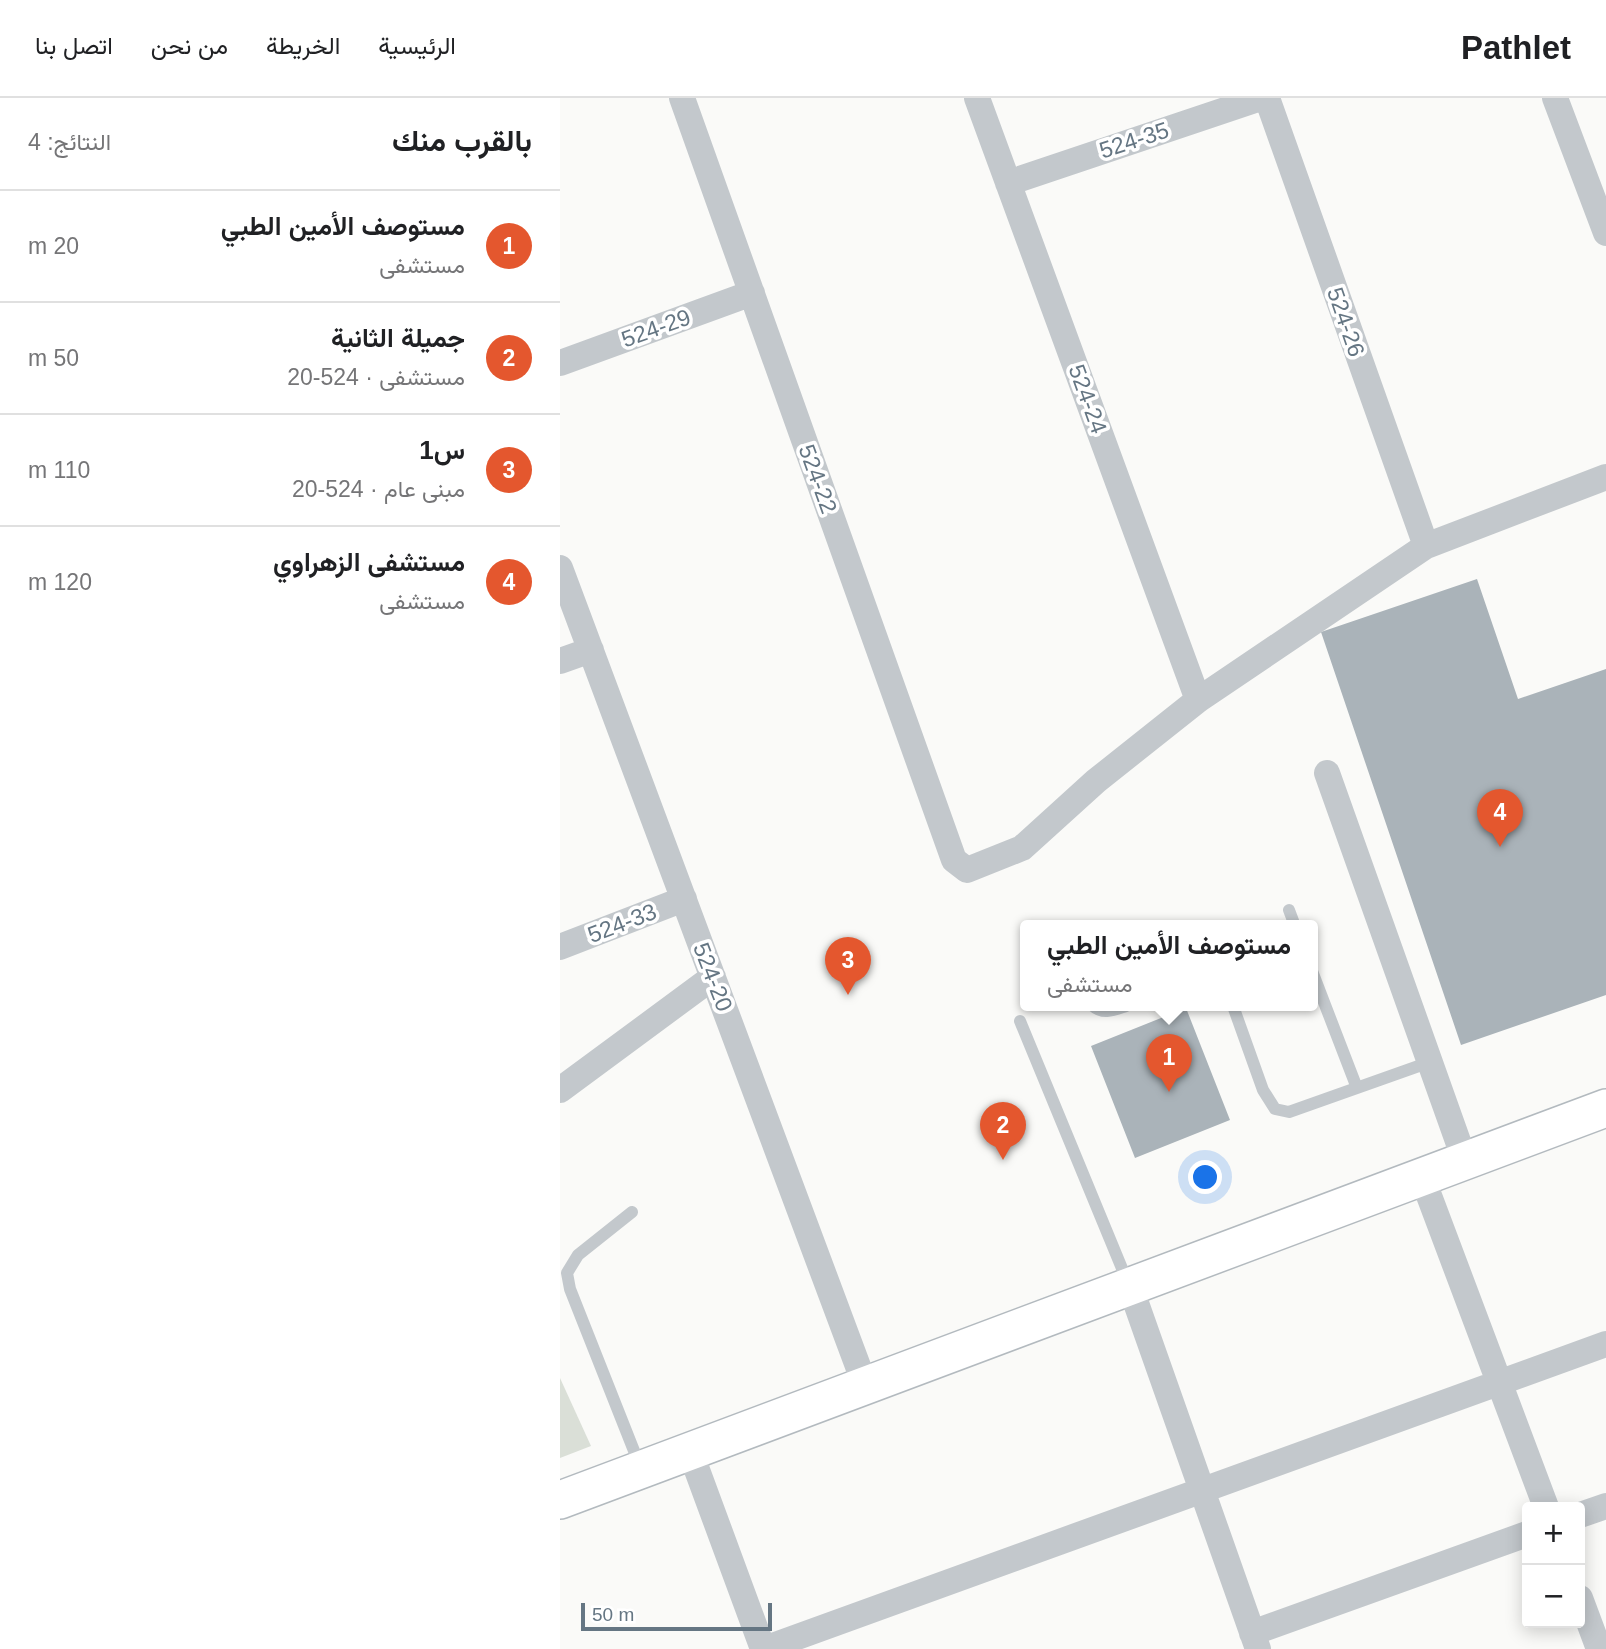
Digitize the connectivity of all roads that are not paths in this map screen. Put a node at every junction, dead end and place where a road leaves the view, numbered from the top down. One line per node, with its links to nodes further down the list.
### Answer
1 (682, 98): 8 (street, 524-22)
2 (977, 98): 6 (street, 524-24)
3 (1261, 98): 6 (street, 524-35)
4 (1267, 98): 11 (street, 524-26)
5 (1555, 98): 7 (street)
6 (1008, 183): 15 (street, 524-24)
7 (1606, 233)
8 (752, 293): 9 (street, 524-29); 15 (street, 524-22)
9 (560, 363)
10 (1606, 477): 11 (street)
11 (1426, 547): 15 (street)
12 (560, 568): 13 (street, 524-20)
13 (591, 650): 14 (street); 17 (street, 524-20)
14 (560, 661)
15 (1198, 700)
16 (1327, 773): 25 (street)
17 (684, 899): 20 (street, 524-33); 21 (street, 524-20)
18 (1289, 910): 19 (lane)
19 (1293, 920)
20 (560, 947)
21 (713, 977): 27 (street); 35 (street, 524-20)
22 (1318, 987): 26 (lane)
23 (1235, 1011): 26 (lane)
24 (1020, 1021): 32 (lane)
25 (1430, 1062): 26 (lane); 29 (street)
26 (1357, 1088)
27 (560, 1090)
28 (1606, 1108): 29 (street)
29 (1465, 1161): 30 (street)
30 (1422, 1177): 32 (street); 34 (street)
31 (632, 1212): 37 (lane)
32 (1130, 1286): 35 (street); 38 (street)
33 (1606, 1344): 34 (street)
34 (1499, 1383): 38 (street); 40 (street)
35 (865, 1385): 36 (street)
36 (690, 1451): 37 (street); 46 (street)
37 (641, 1469): 39 (street)
38 (1202, 1490): 45 (street); 46 (street)
39 (560, 1500)
40 (1544, 1502)
41 (1606, 1506): 42 (street)
42 (1585, 1513)
43 (1522, 1536): 45 (street)
44 (1585, 1611): 47 (street)
45 (1255, 1641)
46 (763, 1649)
47 (1599, 1649)

